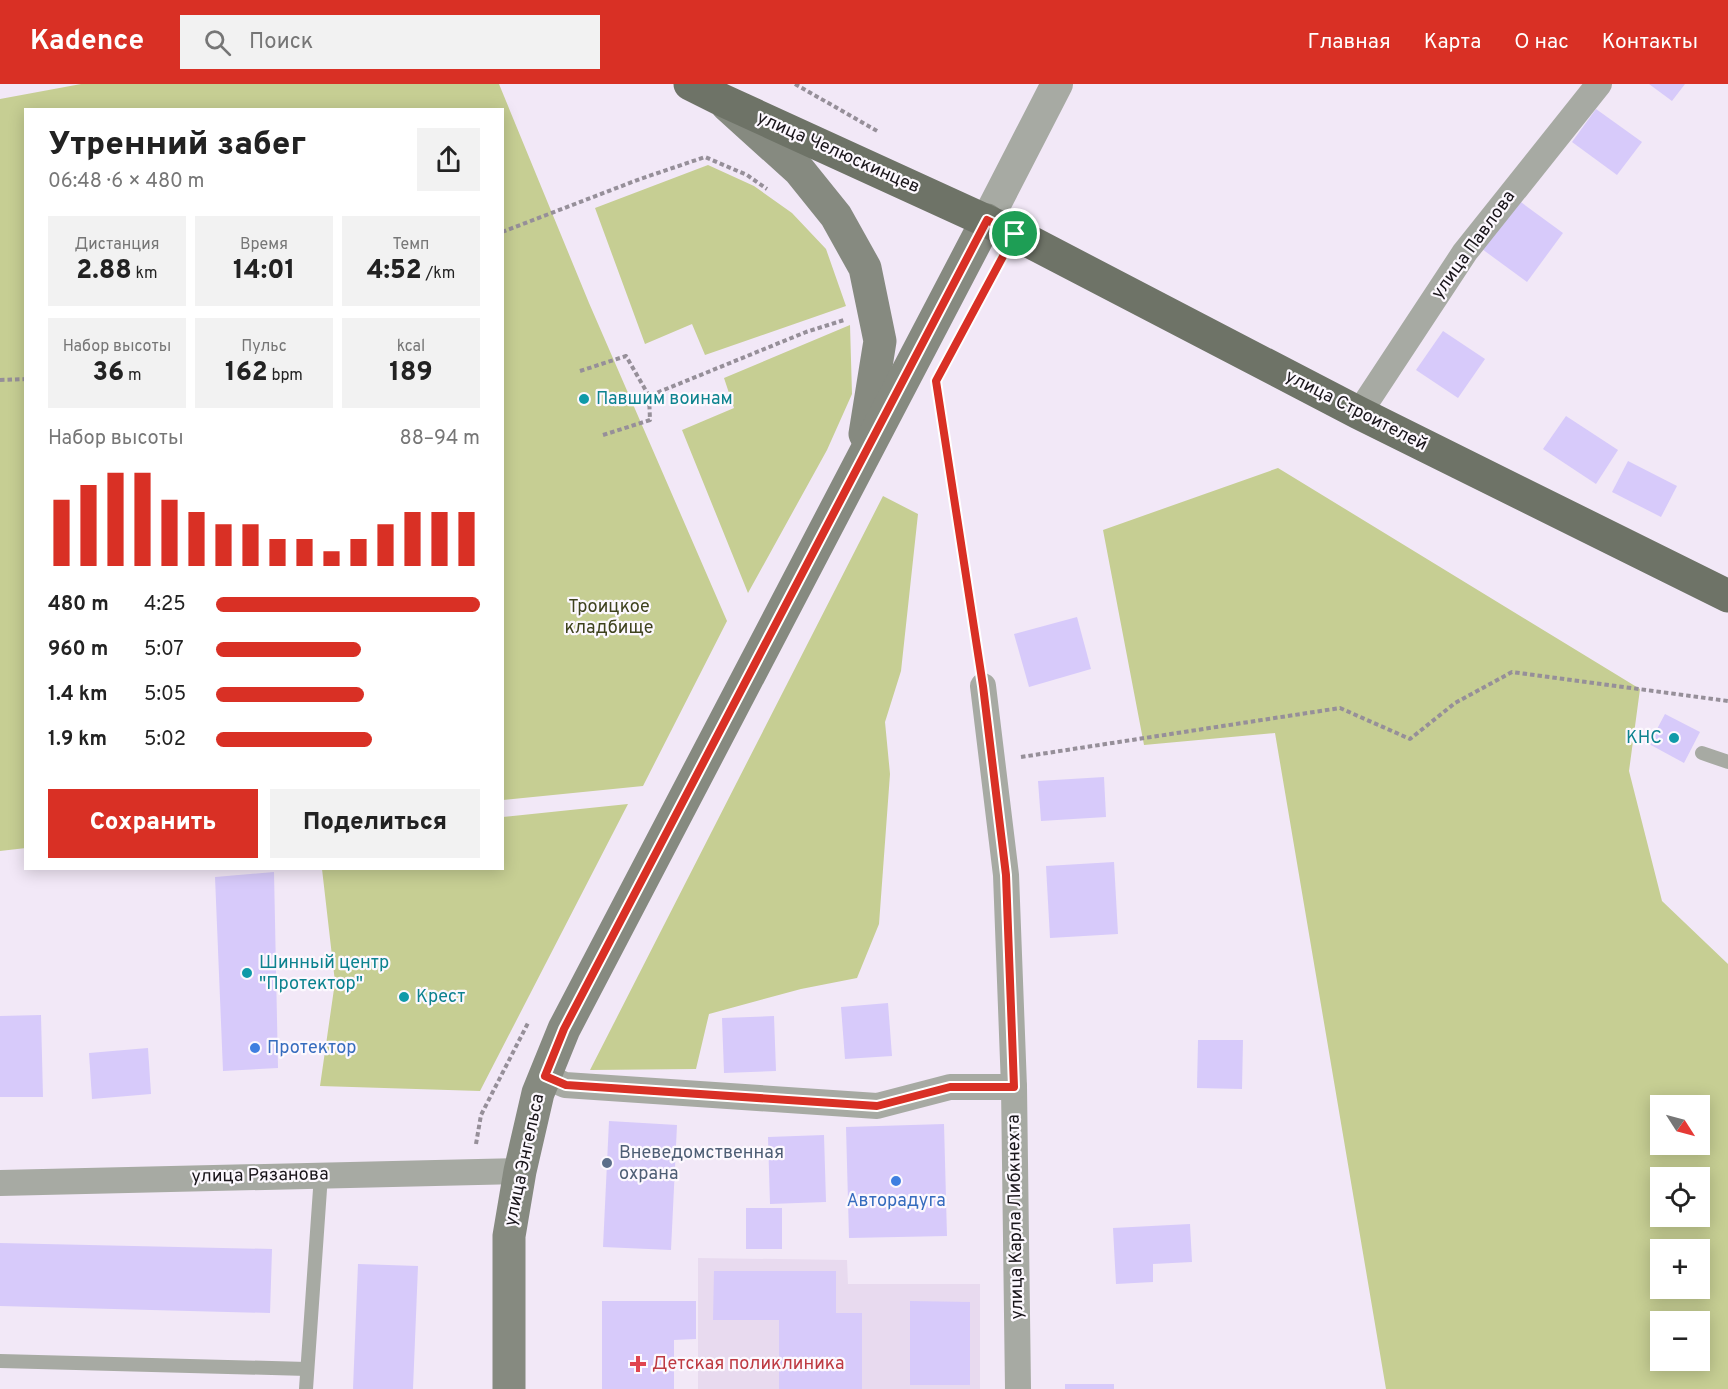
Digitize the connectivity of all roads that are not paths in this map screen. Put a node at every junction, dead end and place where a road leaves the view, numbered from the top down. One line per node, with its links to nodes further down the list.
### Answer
1 (690, 84): 4 (main road, улица Челюскинцев)
2 (1057, 84): 5 (street, улица Энгельса)
3 (1599, 84): 6 (street, улица Павлова)
4 (722, 100): 5 (main road, улица Челюскинцев); 7 (main road)
5 (987, 220): 6 (main road, улица Строителей); 7 (main road, улица Энгельса)
6 (1359, 413): 8 (main road, улица Строителей)
7 (860, 462): 12 (main road, улица Энгельса)
8 (1728, 596)
9 (983, 686): 13 (street, улица Карла Либкнехта)
10 (1702, 753): 11 (lane)
11 (1728, 762)
12 (545, 1076): 13 (street); 14 (main road, улица Энгельса)
13 (1014, 1087): 21 (street, улица Карла Либкнехта)
14 (520, 1171): 15 (street, улица Рязанова); 20 (main road, улица Энгельса)
15 (321, 1175): 16 (street, улица Рязанова); 18 (lane)
16 (0, 1183)
17 (0, 1361): 18 (lane)
18 (307, 1369): 19 (lane)
19 (306, 1389)
20 (508, 1389)
21 (1018, 1389)

